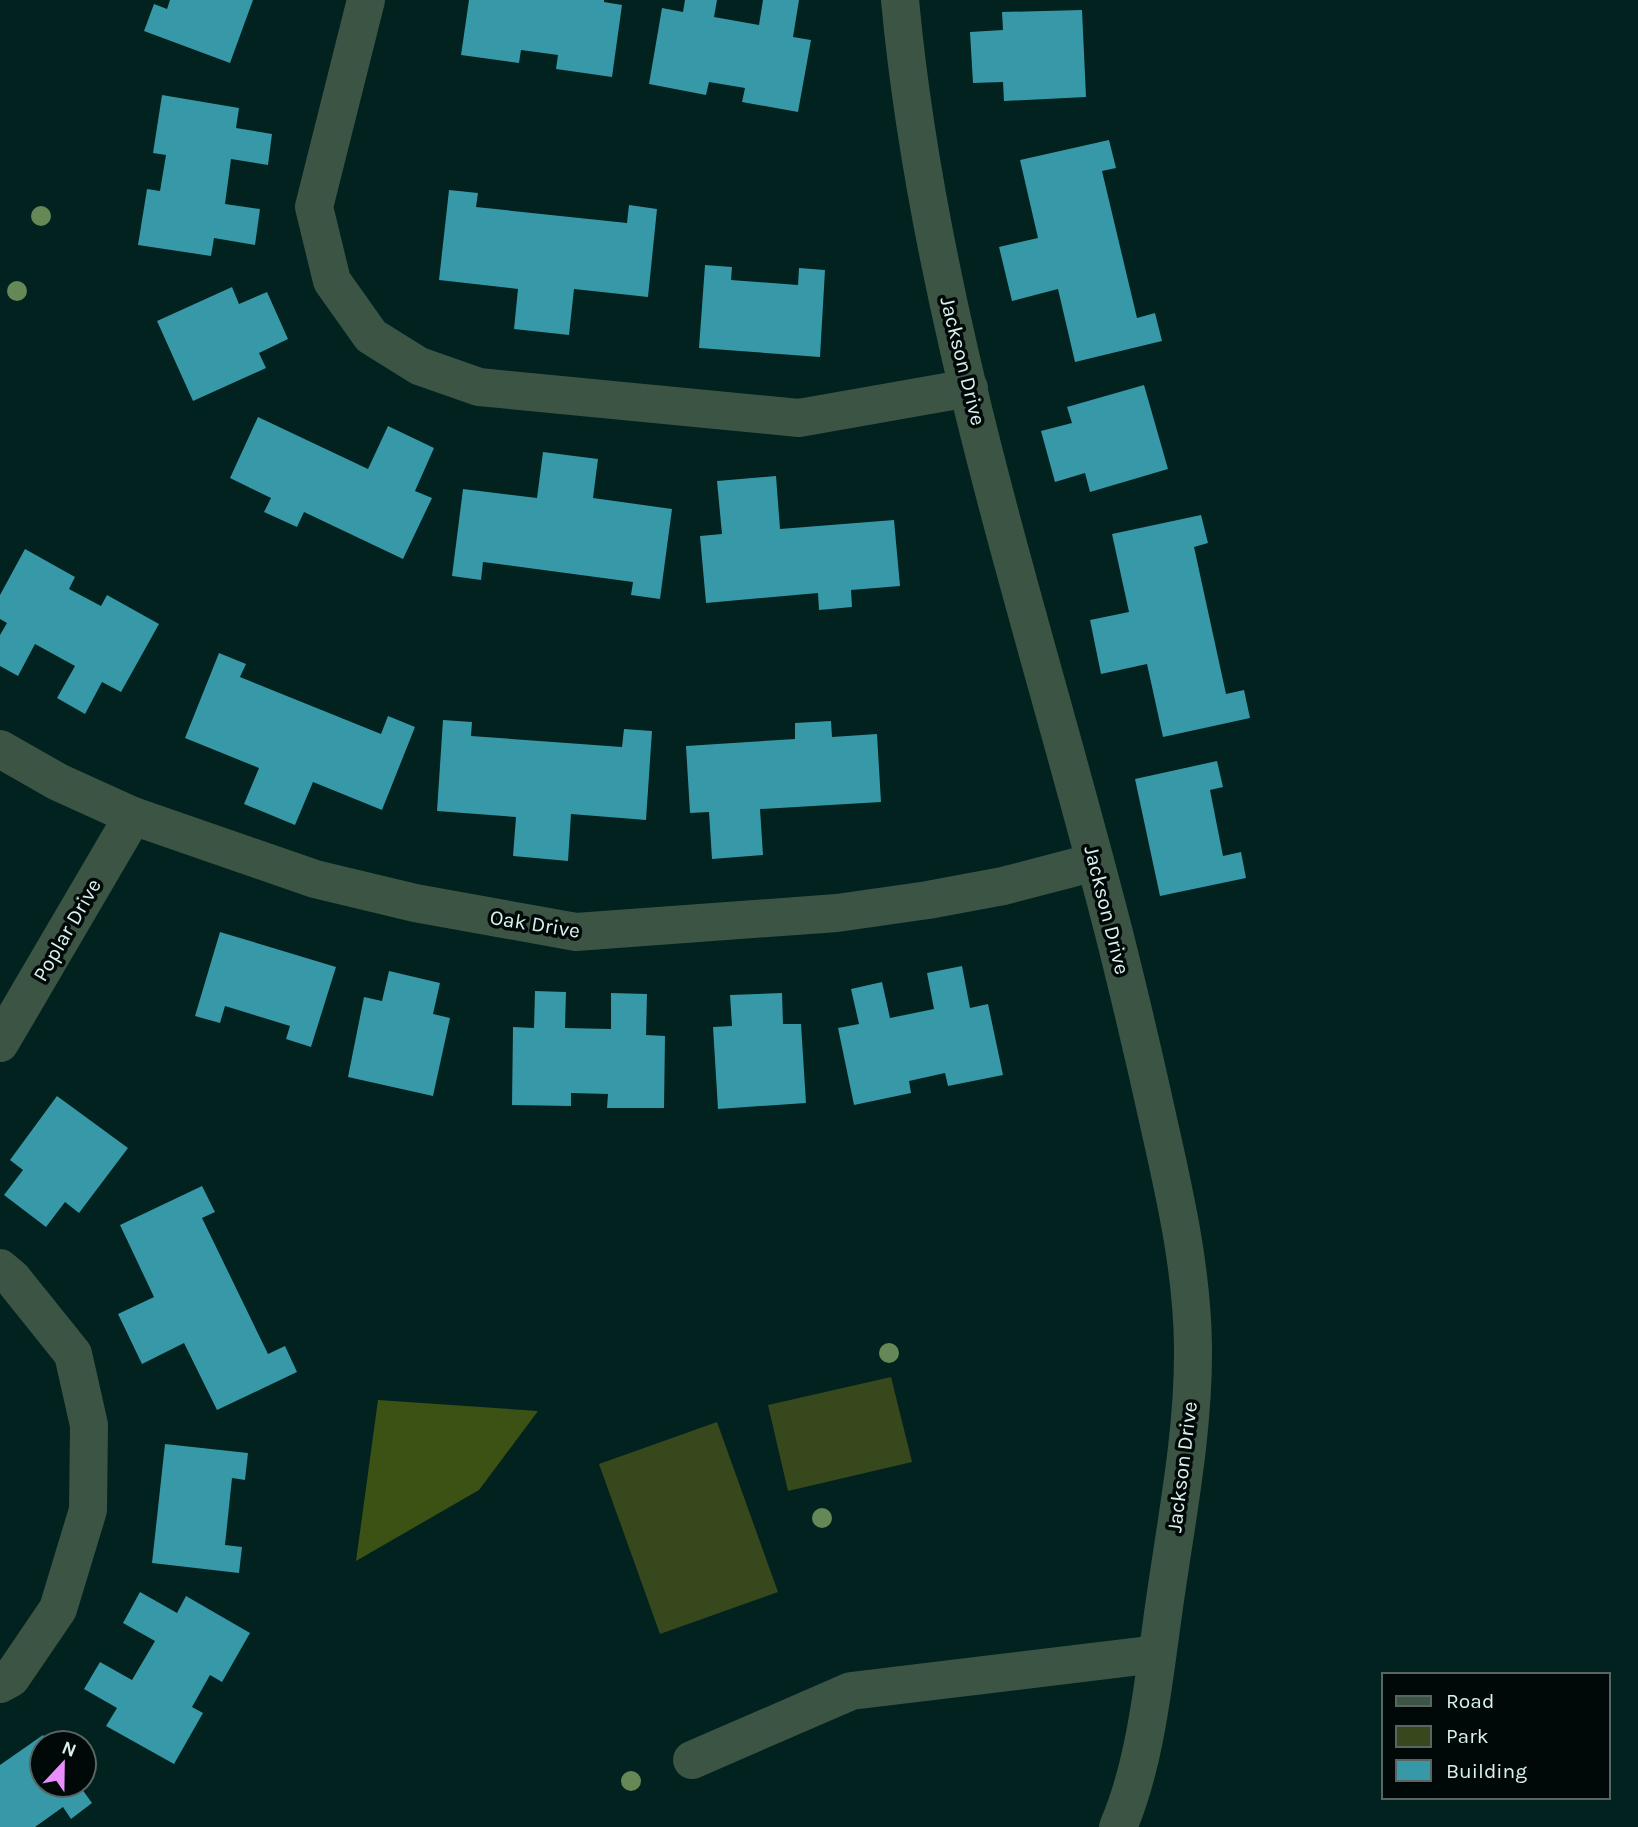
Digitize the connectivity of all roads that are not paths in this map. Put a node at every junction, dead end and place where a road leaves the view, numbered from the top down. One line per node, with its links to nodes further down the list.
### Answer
1 (366, 0): 3 (street)
2 (900, 0): 3 (street, Jackson Drive)
3 (969, 388): 6 (street, Jackson Drive)
4 (0, 749): 5 (street, Oak Drive)
5 (133, 817): 6 (street, Oak Drive); 7 (street, Poplar Drive)
6 (1095, 862): 9 (street, Jackson Drive)
7 (0, 1043)
8 (0, 1268): 10 (street)
9 (1157, 1654): 11 (street); 12 (street, Jackson Drive)
10 (0, 1684)
11 (692, 1760)
12 (1118, 1827)

